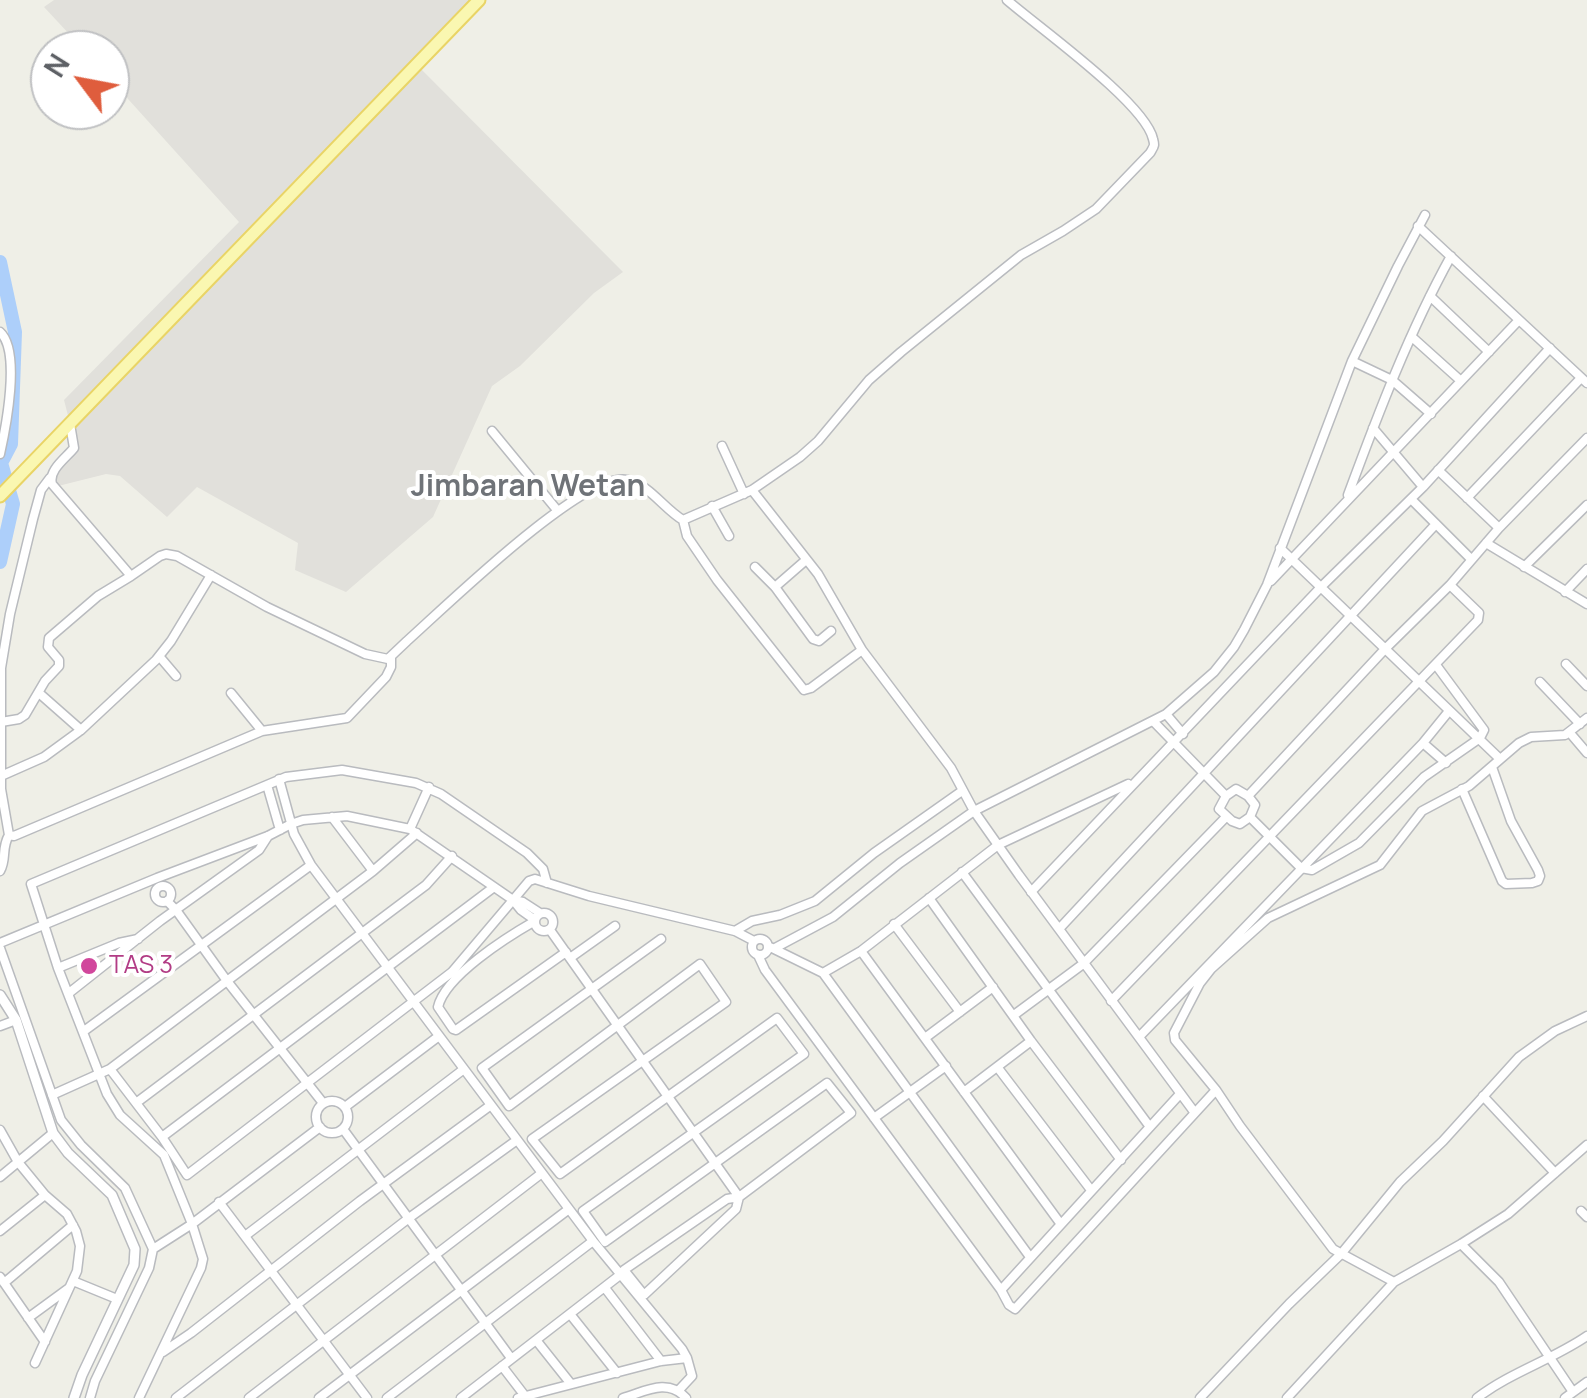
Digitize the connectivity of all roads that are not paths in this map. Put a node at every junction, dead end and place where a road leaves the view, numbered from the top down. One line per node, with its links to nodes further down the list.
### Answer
1 (479, 0): 17 (main road)
2 (1007, 0): 27 (street)
3 (1426, 215): 4 (street)
4 (1418, 226): 5 (street); 12 (street)
5 (1450, 256): 6 (street); 7 (street)
6 (1430, 296): 9 (street); 11 (street)
7 (1520, 320): 10 (street); 11 (street)
8 (0, 332): 23 (street)
9 (1412, 338): 13 (street); 14 (street)
10 (1550, 348): 15 (street); 24 (street)
11 (1488, 352): 14 (street)
12 (1352, 361): 13 (street); 40 (street)
13 (1392, 380): 16 (street); 18 (street)
14 (1461, 381): 16 (street)
15 (1584, 381): 29 (street)
16 (1431, 414): 22 (street)
17 (70, 424): 25 (street); 28 (main road)
18 (1373, 428): 22 (street); 31 (street)
19 (492, 431): 34 (street)
20 (1587, 438): 37 (street)
21 (722, 446): 27 (street)
22 (1394, 452): 26 (street); 31 (street)
23 (0, 454)
24 (1438, 470): 26 (street); 29 (street)
25 (50, 478): 48 (street); 77 (street)
26 (1422, 487): 30 (street)
27 (748, 492): 32 (street); 42 (street)
28 (2, 494)
29 (1467, 498): 37 (street)
30 (1410, 499): 36 (street); 52 (street)
31 (1346, 502): 41 (street)
32 (712, 506): 35 (street); 38 (street)
33 (1587, 506): 45 (street)
34 (557, 510): 35 (street); 61 (street)
35 (683, 520): 59 (street)
36 (1436, 524): 43 (street); 55 (street)
37 (1499, 528): 39 (street)
38 (729, 536)
39 (1486, 543): 43 (street); 45 (street)
40 (1280, 548): 41 (street); 49 (street)
41 (1291, 559): 49 (street); 52 (street)
42 (806, 560): 51 (street); 59 (street)
43 (1471, 560): 50 (street)
44 (755, 567): 51 (street)
45 (1524, 567): 53 (street)
46 (1587, 569): 53 (street)
47 (210, 575): 48 (street); 60 (street); 61 (street)
48 (131, 576): 71 (street)
49 (1267, 584): 57 (street)
50 (1450, 585): 58 (street); 64 (street)
51 (775, 586): 56 (street)
52 (1322, 586): 55 (street); 62 (street)
53 (1565, 592): 54 (street)
54 (1587, 604)
55 (1351, 615): 58 (street); 89 (street)
56 (832, 632)
57 (1234, 648): 62 (street); 70 (street)
58 (1385, 649): 66 (street); 98 (street)
59 (862, 650): 95 (street)
60 (159, 656): 65 (street); 78 (street)
61 (391, 658): 79 (street)
62 (1251, 662): 72 (street)
63 (1566, 664): 68 (street)
64 (1436, 665): 66 (street); 82 (street)
65 (176, 676)
66 (1419, 681): 73 (street); 108 (street)
67 (1540, 682): 76 (street)
68 (1587, 686)
69 (231, 692): 79 (street)
70 (1193, 692): 72 (street); 74 (street)
71 (38, 693): 77 (street); 78 (street)
72 (1208, 708): 81 (street)
73 (1449, 711): 82 (street); 84 (street)
74 (1166, 714): 75 (street); 81 (street)
75 (1153, 721): 83 (street); 99 (street)
76 (1584, 721): 80 (street)
77 (1, 722): 90 (street)
78 (81, 730): 90 (street)
79 (262, 731): 109 (street)
80 (1570, 732): 85 (street); 86 (street)
81 (1183, 734): 83 (street)
82 (1480, 738): 86 (street); 87 (street)
83 (1173, 744): 89 (street); 92 (street)
84 (1423, 744): 87 (street); 114 (street)
85 (1587, 753)
86 (1500, 759): 88 (street)
87 (1446, 763): 114 (street)
88 (1492, 767): 96 (street); 96 (street)
89 (1203, 773): 97 (street); 130 (street)
90 (1, 776): 109 (street)
91 (279, 780): 93 (street); 94 (street); 103 (street)
92 (1136, 781): 106 (street); 121 (street)
93 (267, 784): 104 (street); 128 (street)
94 (429, 788): 105 (street); 119 (street)
95 (961, 788): 99 (street); 132 (street)
96 (1462, 790): 175 (street)
97 (1226, 796): 98 (street); 101 (street)
98 (1248, 796): 102 (street)
99 (974, 810): 110 (street); 139 (street)
100 (332, 817): 103 (street); 105 (street); 116 (street)
101 (1226, 817): 102 (street); 143 (street)
102 (1250, 817): 108 (street)
103 (291, 824): 104 (street); 113 (street)
104 (280, 830): 107 (street)
105 (413, 831): 111 (street); 116 (street)
106 (1024, 833): 110 (street); 112 (street)
107 (268, 836): 118 (street); 125 (street)
108 (1270, 836): 114 (street); 154 (street)
109 (7, 838): 115 (street)
110 (998, 845): 112 (street); 117 (street)
111 (452, 856): 120 (street); 133 (street)
112 (1006, 857): 121 (street)
113 (311, 865): 123 (street); 137 (street)
114 (1301, 868): 164 (street)
115 (0, 871)
116 (374, 871): 123 (street)
117 (962, 872): 122 (street); 150 (street)
118 (158, 883): 125 (street); 128 (street)
119 (547, 883): 124 (street); 132 (street)
120 (494, 887): 124 (street); 144 (street)
121 (1032, 892): 130 (street)
122 (929, 898): 127 (street); 149 (street)
123 (336, 899): 133 (street); 147 (street)
124 (513, 900): 126 (street); 153 (street)
125 (176, 910): 134 (street); 137 (street)
126 (537, 918): 131 (street); 131 (street); 142 (street)
127 (894, 924): 140 (street); 155 (street)
128 (44, 926): 138 (street); 145 (street)
129 (615, 926): 142 (street)
130 (1058, 929): 143 (street)
131 (550, 930): 142 (street)
132 (735, 931): 136 (street)
133 (362, 934): 144 (street); 157 (street)
134 (138, 939): 145 (street); 151 (street)
135 (660, 940): 148 (street)
136 (754, 941): 139 (street); 141 (street)
137 (201, 945): 147 (street); 162 (street)
138 (0, 946): 179 (street)
139 (772, 947): 141 (street); 146 (street)
140 (861, 951): 146 (street); 165 (street)
141 (758, 954): 187 (street)
142 (568, 955): 148 (street)
143 (1083, 964): 150 (street); 154 (street)
144 (388, 967): 153 (street); 167 (street)
145 (58, 968): 151 (street)
146 (824, 972): 176 (street)
147 (228, 981): 157 (street); 171 (street)
148 (591, 988): 161 (street); 161 (street)
149 (993, 988): 155 (street); 156 (street)
150 (1048, 989): 156 (street); 188 (street)
151 (69, 993): 162 (street)
152 (0, 995): 159 (street)
153 (414, 1002): 163 (street); 174 (street)
154 (1111, 1002): 164 (street)
155 (960, 1012): 165 (street)
156 (1014, 1014): 166 (street)
157 (254, 1015): 167 (street); 182 (street)
158 (1587, 1016): 181 (street)
159 (16, 1020): 160 (street); 193 (street)
160 (0, 1026)
161 (618, 1026): 168 (street); 168 (street)
162 (84, 1031): 173 (street)
163 (440, 1036): 172 (street); 185 (street)
164 (1139, 1037): 178 (street)
165 (925, 1038): 169 (street)
166 (1031, 1041): 170 (street); 198 (street)
167 (279, 1048): 174 (street); 194 (street)
168 (642, 1060): 180 (street); 180 (street)
169 (946, 1066): 176 (street); 177 (street)
170 (998, 1068): 177 (street); 207 (street)
171 (110, 1069): 173 (street); 182 (street)
172 (464, 1070): 184 (street); 197 (street)
173 (100, 1075): 179 (street); 205 (street)
174 (306, 1082): 183 (street); 203 (street)
175 (1216, 1090): 186 (street); 221 (street)
176 (909, 1092): 187 (street); 223 (street)
177 (964, 1092): 213 (street)
178 (1180, 1094): 186 (street); 188 (street)
179 (52, 1095): 220 (street)
180 (668, 1096): 192 (street); 192 (street)
181 (1483, 1096): 202 (street); 221 (street)
182 (136, 1103): 194 (street)
183 (323, 1104): 185 (street); 189 (street)
184 (491, 1105): 195 (street); 206 (street)
185 (346, 1107): 190 (street)
186 (1196, 1113): 231 (street)
187 (874, 1118): 231 (street)
188 (1150, 1127): 198 (street)
189 (320, 1128): 190 (street); 210 (street)
190 (343, 1129): 197 (street)
191 (0, 1130): 199 (street)
192 (693, 1132): 200 (street); 200 (street)
193 (53, 1133): 199 (street); 232 (street)
194 (162, 1137): 203 (street)
195 (517, 1140): 201 (street); 212 (street)
196 (1587, 1145): 202 (street)
197 (358, 1150): 206 (street); 217 (street)
198 (1121, 1160): 207 (street)
199 (18, 1162): 204 (street); 208 (street)
200 (714, 1163): 209 (street); 209 (street)
201 (542, 1173): 211 (street); 222 (street)
202 (1555, 1173): 219 (street)
203 (186, 1175): 205 (street)
204 (0, 1177)
205 (176, 1182): 214 (street)
206 (384, 1184): 212 (street); 224 (street)
207 (1091, 1190): 213 (street)
208 (45, 1195): 215 (street); 216 (street)
209 (739, 1197): 209 (street)
210 (220, 1202): 214 (street); 217 (street)
211 (569, 1209): 218 (street); 230 (street)
212 (410, 1218): 222 (street); 233 (street)
213 (1060, 1222): 223 (street)
214 (192, 1224): 220 (street); 236 (street)
215 (73, 1225): 226 (street); 228 (street)
216 (0, 1231)
217 (245, 1236): 224 (street)
218 (593, 1241): 225 (street); 237 (street)
219 (1461, 1244): 227 (street); 248 (street)
220 (153, 1249): 259 (street)
221 (1341, 1254): 227 (street); 269 (street)
222 (436, 1255): 230 (street); 242 (street)
223 (1030, 1257): 231 (street)
224 (271, 1272): 233 (street); 238 (street)
225 (620, 1275): 229 (street); 245 (street)
226 (2, 1280): 235 (street)
227 (1394, 1282): 270 (street)
228 (72, 1284): 232 (street); 235 (street); 241 (street)
229 (605, 1288): 234 (street); 246 (street)
230 (460, 1289): 237 (street); 251 (street)
231 (1000, 1290)
232 (118, 1299): 258 (street)
233 (298, 1306): 242 (street); 255 (street)
234 (570, 1314): 240 (street); 250 (street)
235 (28, 1318): 241 (street)
236 (177, 1319): 238 (street); 243 (street)
237 (485, 1322): 244 (street); 265 (street)
238 (190, 1334): 243 (street)
239 (1587, 1336): 248 (street)
240 (536, 1340): 244 (street); 253 (street)
241 (46, 1342): 247 (street)
242 (324, 1342): 251 (street); 262 (street)
243 (161, 1353): 260 (street)
244 (511, 1358): 249 (street)
245 (687, 1358): 246 (street); 254 (street)
246 (661, 1361): 250 (street)
247 (35, 1363)
248 (1554, 1364): 256 (street); 271 (street)
249 (502, 1366): 257 (street); 266 (street)
250 (617, 1373): 253 (street)
251 (349, 1374): 263 (street); 264 (street)
252 (1587, 1382): 256 (street)
253 (571, 1384): 257 (street)
254 (679, 1390): 267 (street); 268 (street)
255 (189, 1394): 261 (street)
256 (1569, 1395)
257 (521, 1397)
258 (74, 1398)
259 (90, 1398)
260 (140, 1398)
261 (176, 1398)
262 (248, 1398)
263 (319, 1398)
264 (367, 1398)
265 (387, 1398)
266 (461, 1398)
267 (623, 1398)
268 (686, 1398)
269 (1200, 1398)
270 (1287, 1398)
271 (1477, 1398)

